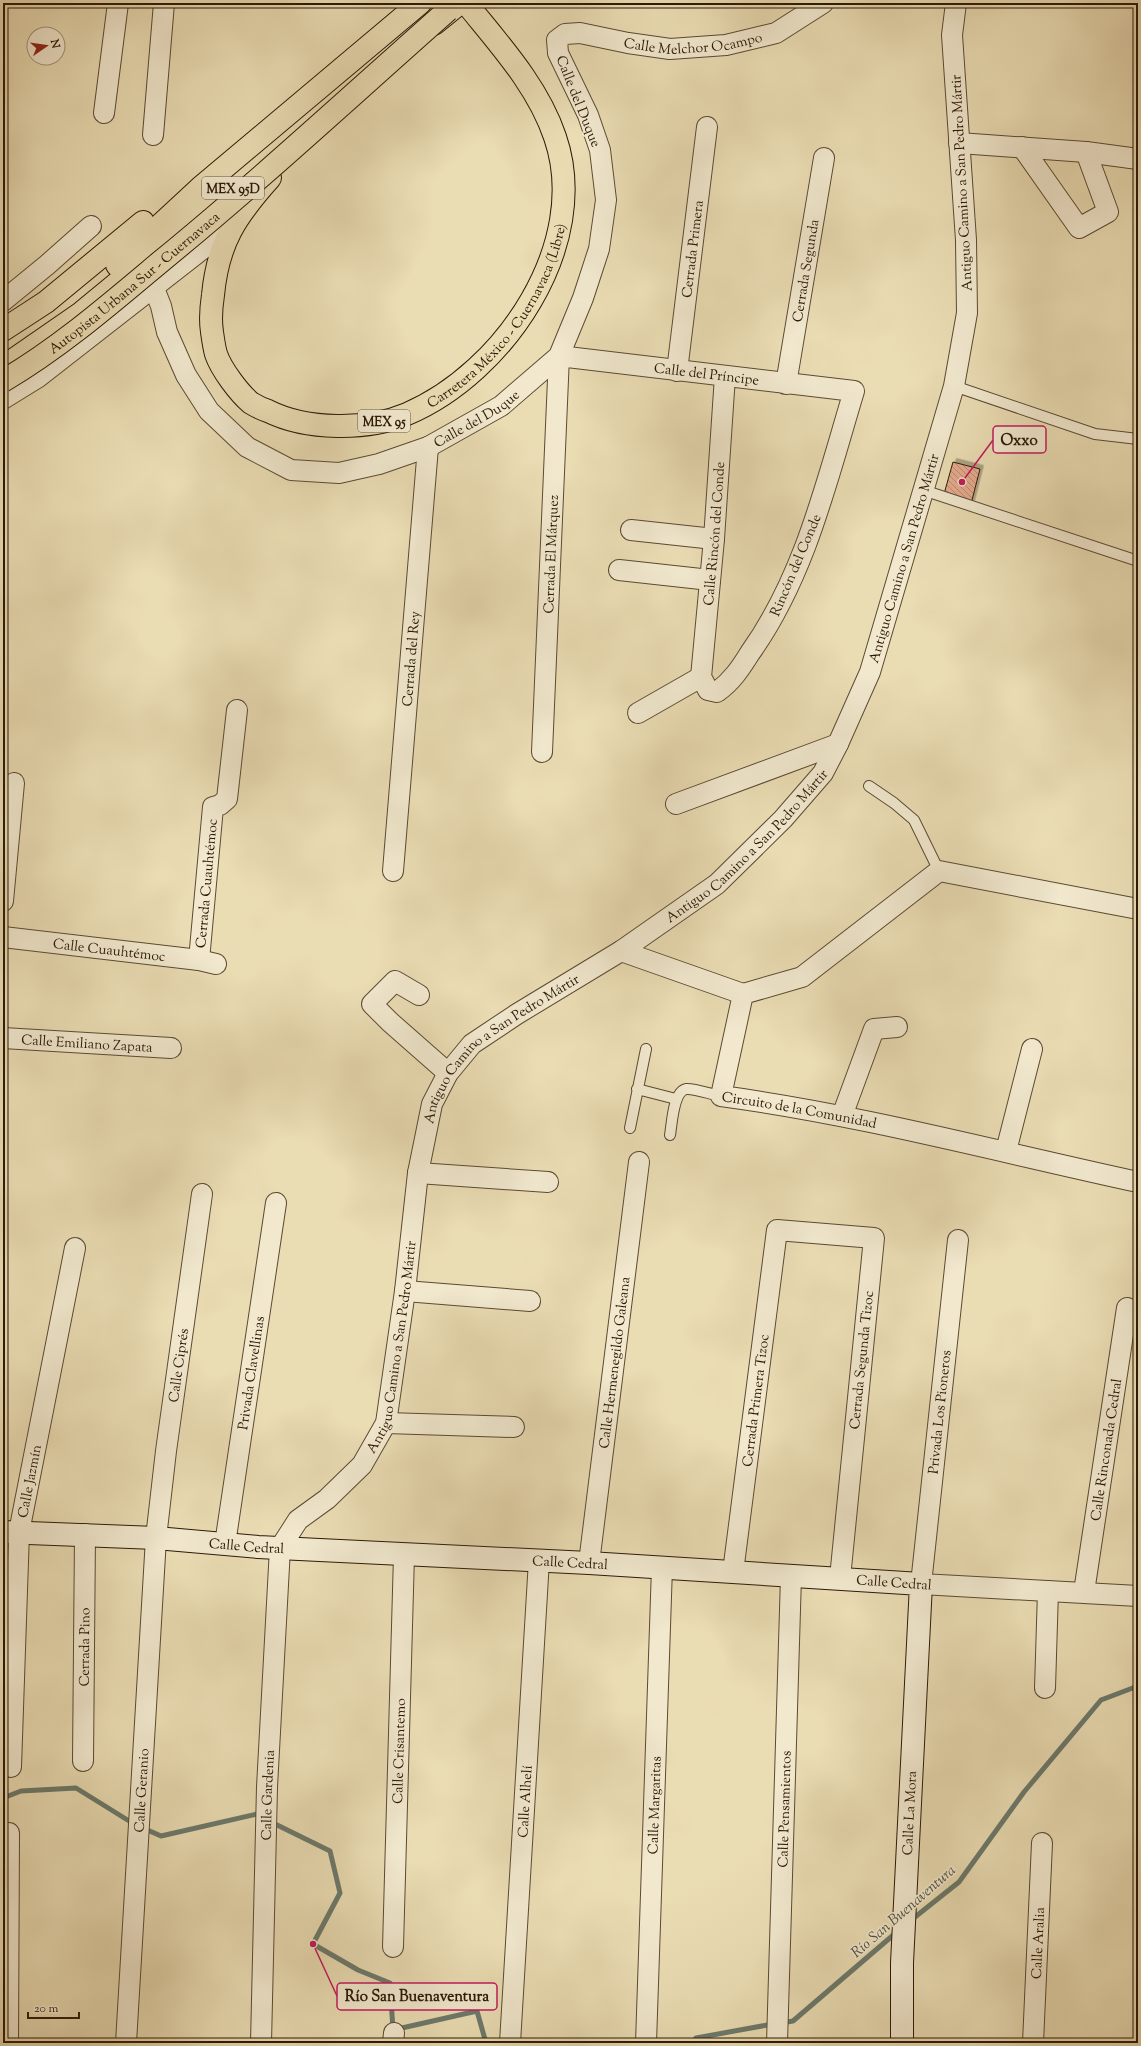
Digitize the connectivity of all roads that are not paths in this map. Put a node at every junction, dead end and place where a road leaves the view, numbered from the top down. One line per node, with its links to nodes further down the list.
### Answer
1 (118, 3): 11 (street)
2 (164, 3): 13 (street)
3 (411, 3): 23 (main road, MEX 95D)
4 (420, 3): 24 (main road, Autopista Urbana Sur - Cuernavaca)
5 (459, 3): 10 (main road, MEX 95D); 29 (main road, Autopista Urbana Sur - Cuernavaca, bridge)
6 (466, 3): 20 (main road, Carretera México - Cuernavaca (Libre) / MEX 95)
7 (823, 3): 9 (street, Calle Melchor Ocampo)
8 (956, 3): 14 (street, Antiguo Camino a San Pedro Mártir)
9 (557, 40): 25 (street, Calle del Duque)
10 (337, 105): 20 (main road, Carretera México - Cuernavaca (Libre) / MEX 95); 26 (main road, MEX 95D)
11 (104, 113)
12 (706, 127): 27 (street, Cerrada Primera)
13 (153, 135)
14 (959, 144): 15 (street); 31 (street, Antiguo Camino a San Pedro Mártir)
15 (1022, 147): 16 (street); 16 (street)
16 (1086, 152): 18 (street)
17 (824, 158): 30 (street, Cerrada Segunda)
18 (1138, 159)
19 (91, 226): 22 (street)
20 (232, 226): 21 (street)
21 (153, 286): 33 (street); 35 (street, Calle del Duque)
22 (3, 301)
23 (3, 330)
24 (3, 355)
25 (559, 356): 27 (street, Calle del Príncipe); 35 (street, Calle del Duque); 46 (street, Cerrada El Márquez)
26 (3, 367)
27 (677, 370): 28 (street, Calle del Príncipe)
28 (725, 376): 30 (street, Calle del Príncipe); 38 (street, Calle Rincón del Conde)
29 (3, 381)
30 (786, 384): 32 (street, Calle del Príncipe)
31 (954, 386): 34 (lane); 36 (street, Antiguo Camino a San Pedro Mártir)
32 (854, 391): 42 (street, Rincón del Conde)
33 (3, 399)
34 (1138, 439)
35 (428, 447): 50 (street, Cerrada del Rey)
36 (923, 490): 39 (lane); 45 (street, Antiguo Camino a San Pedro Mártir)
37 (631, 530): 38 (street)
38 (714, 539): 41 (street, Calle Rincón del Conde)
39 (1138, 561)
40 (618, 570): 41 (street)
41 (710, 580): 42 (street, Calle Rincón del Conde)
42 (705, 683): 44 (street, Rincón del Conde)
43 (237, 710): 56 (street, Cerrada Cuauhtémoc)
44 (638, 713)
45 (838, 744): 49 (street); 55 (street, Antiguo Camino a San Pedro Mártir)
46 (542, 752)
47 (14, 783): 52 (street)
48 (869, 786): 51 (lane)
49 (676, 804)
50 (393, 871)
51 (939, 871): 53 (street); 57 (street)
52 (3, 901)
53 (1138, 909)
54 (3, 937): 56 (street, Calle Cuauhtémoc)
55 (621, 951): 57 (street); 64 (street, Antiguo Camino a San Pedro Mártir)
56 (207, 962)
57 (743, 994): 66 (street, Circuito de la Comunidad)
58 (419, 995): 64 (street)
59 (897, 1027): 68 (street)
60 (3, 1038): 61 (street, Calle Emiliano Zapata)
61 (171, 1048)
62 (646, 1049): 65 (lane)
63 (1032, 1049): 71 (street)
64 (448, 1073): 73 (street, Antiguo Camino a San Pedro Mártir)
65 (637, 1089): 67 (lane); 69 (lane)
66 (721, 1096): 67 (lane); 68 (street, Circuito de la Comunidad)
67 (676, 1099): 70 (lane)
68 (842, 1116): 71 (street, Circuito de la Comunidad)
69 (630, 1128)
70 (670, 1135)
71 (1006, 1151): 75 (street, Circuito de la Comunidad)
72 (639, 1162): 93 (street, Calle Hermenegildo Galeana)
73 (418, 1173): 74 (street); 81 (street, Antiguo Camino a San Pedro Mártir)
74 (548, 1182)
75 (1138, 1182)
76 (202, 1194): 88 (street, Calle Ciprés)
77 (276, 1203): 89 (street, Privada Clavellinas)
78 (777, 1230): 95 (street, Cerrada Primera Tizoc); 97 (street, Cerrada Segunda Tizoc)
79 (958, 1240): 98 (street, Privada Los Pioneros)
80 (75, 1248): 86 (street, Calle Jazmín)
81 (404, 1291): 82 (street); 84 (street, Antiguo Camino a San Pedro Mártir)
82 (530, 1301)
83 (1127, 1308): 100 (street, Calle Rinconada Cedral)
84 (386, 1423): 85 (street); 90 (street, Antiguo Camino a San Pedro Mártir)
85 (514, 1427)
86 (11, 1532): 87 (street, Calle Cedral); 104 (street, Calle Jazmín)
87 (85, 1534): 88 (street, Calle Cedral); 103 (street, Cerrada Pino)
88 (156, 1538): 89 (street, Calle Cedral); 111 (street, Calle Geranio)
89 (225, 1544): 90 (street, Calle Cedral)
90 (280, 1548): 91 (street, Calle Cedral); 112 (street, Calle Gardenia)
91 (404, 1556): 92 (street, Calle Cedral); 107 (street, Calle Crisantemo)
92 (539, 1560): 93 (street, Calle Cedral); 108 (street, Calle Alhelí)
93 (589, 1563): 94 (street, Calle Cedral)
94 (662, 1567): 95 (street, Calle Cedral); 113 (street, Calle Margaritas)
95 (733, 1572): 96 (street, Calle Cedral)
96 (791, 1576): 97 (street, Calle Cedral); 109 (street, Calle Pensamientos)
97 (840, 1578): 98 (street, Calle Cedral)
98 (921, 1584): 99 (street, Calle Cedral); 114 (street, Calle La Mora)
99 (1048, 1591): 100 (street, Calle Cedral); 102 (street)
100 (1084, 1592): 101 (street, Calle Cedral)
101 (1138, 1596)
102 (1045, 1688)
103 (83, 1761)
104 (11, 1767)
105 (9, 1833): 110 (street)
106 (1042, 1843): 115 (street, Calle Aralia)
107 (393, 1947)
108 (510, 2040)
109 (777, 2042)
110 (8, 2043)
111 (126, 2043)
112 (260, 2043)
113 (646, 2043)
114 (902, 2043)
115 (1033, 2043)

